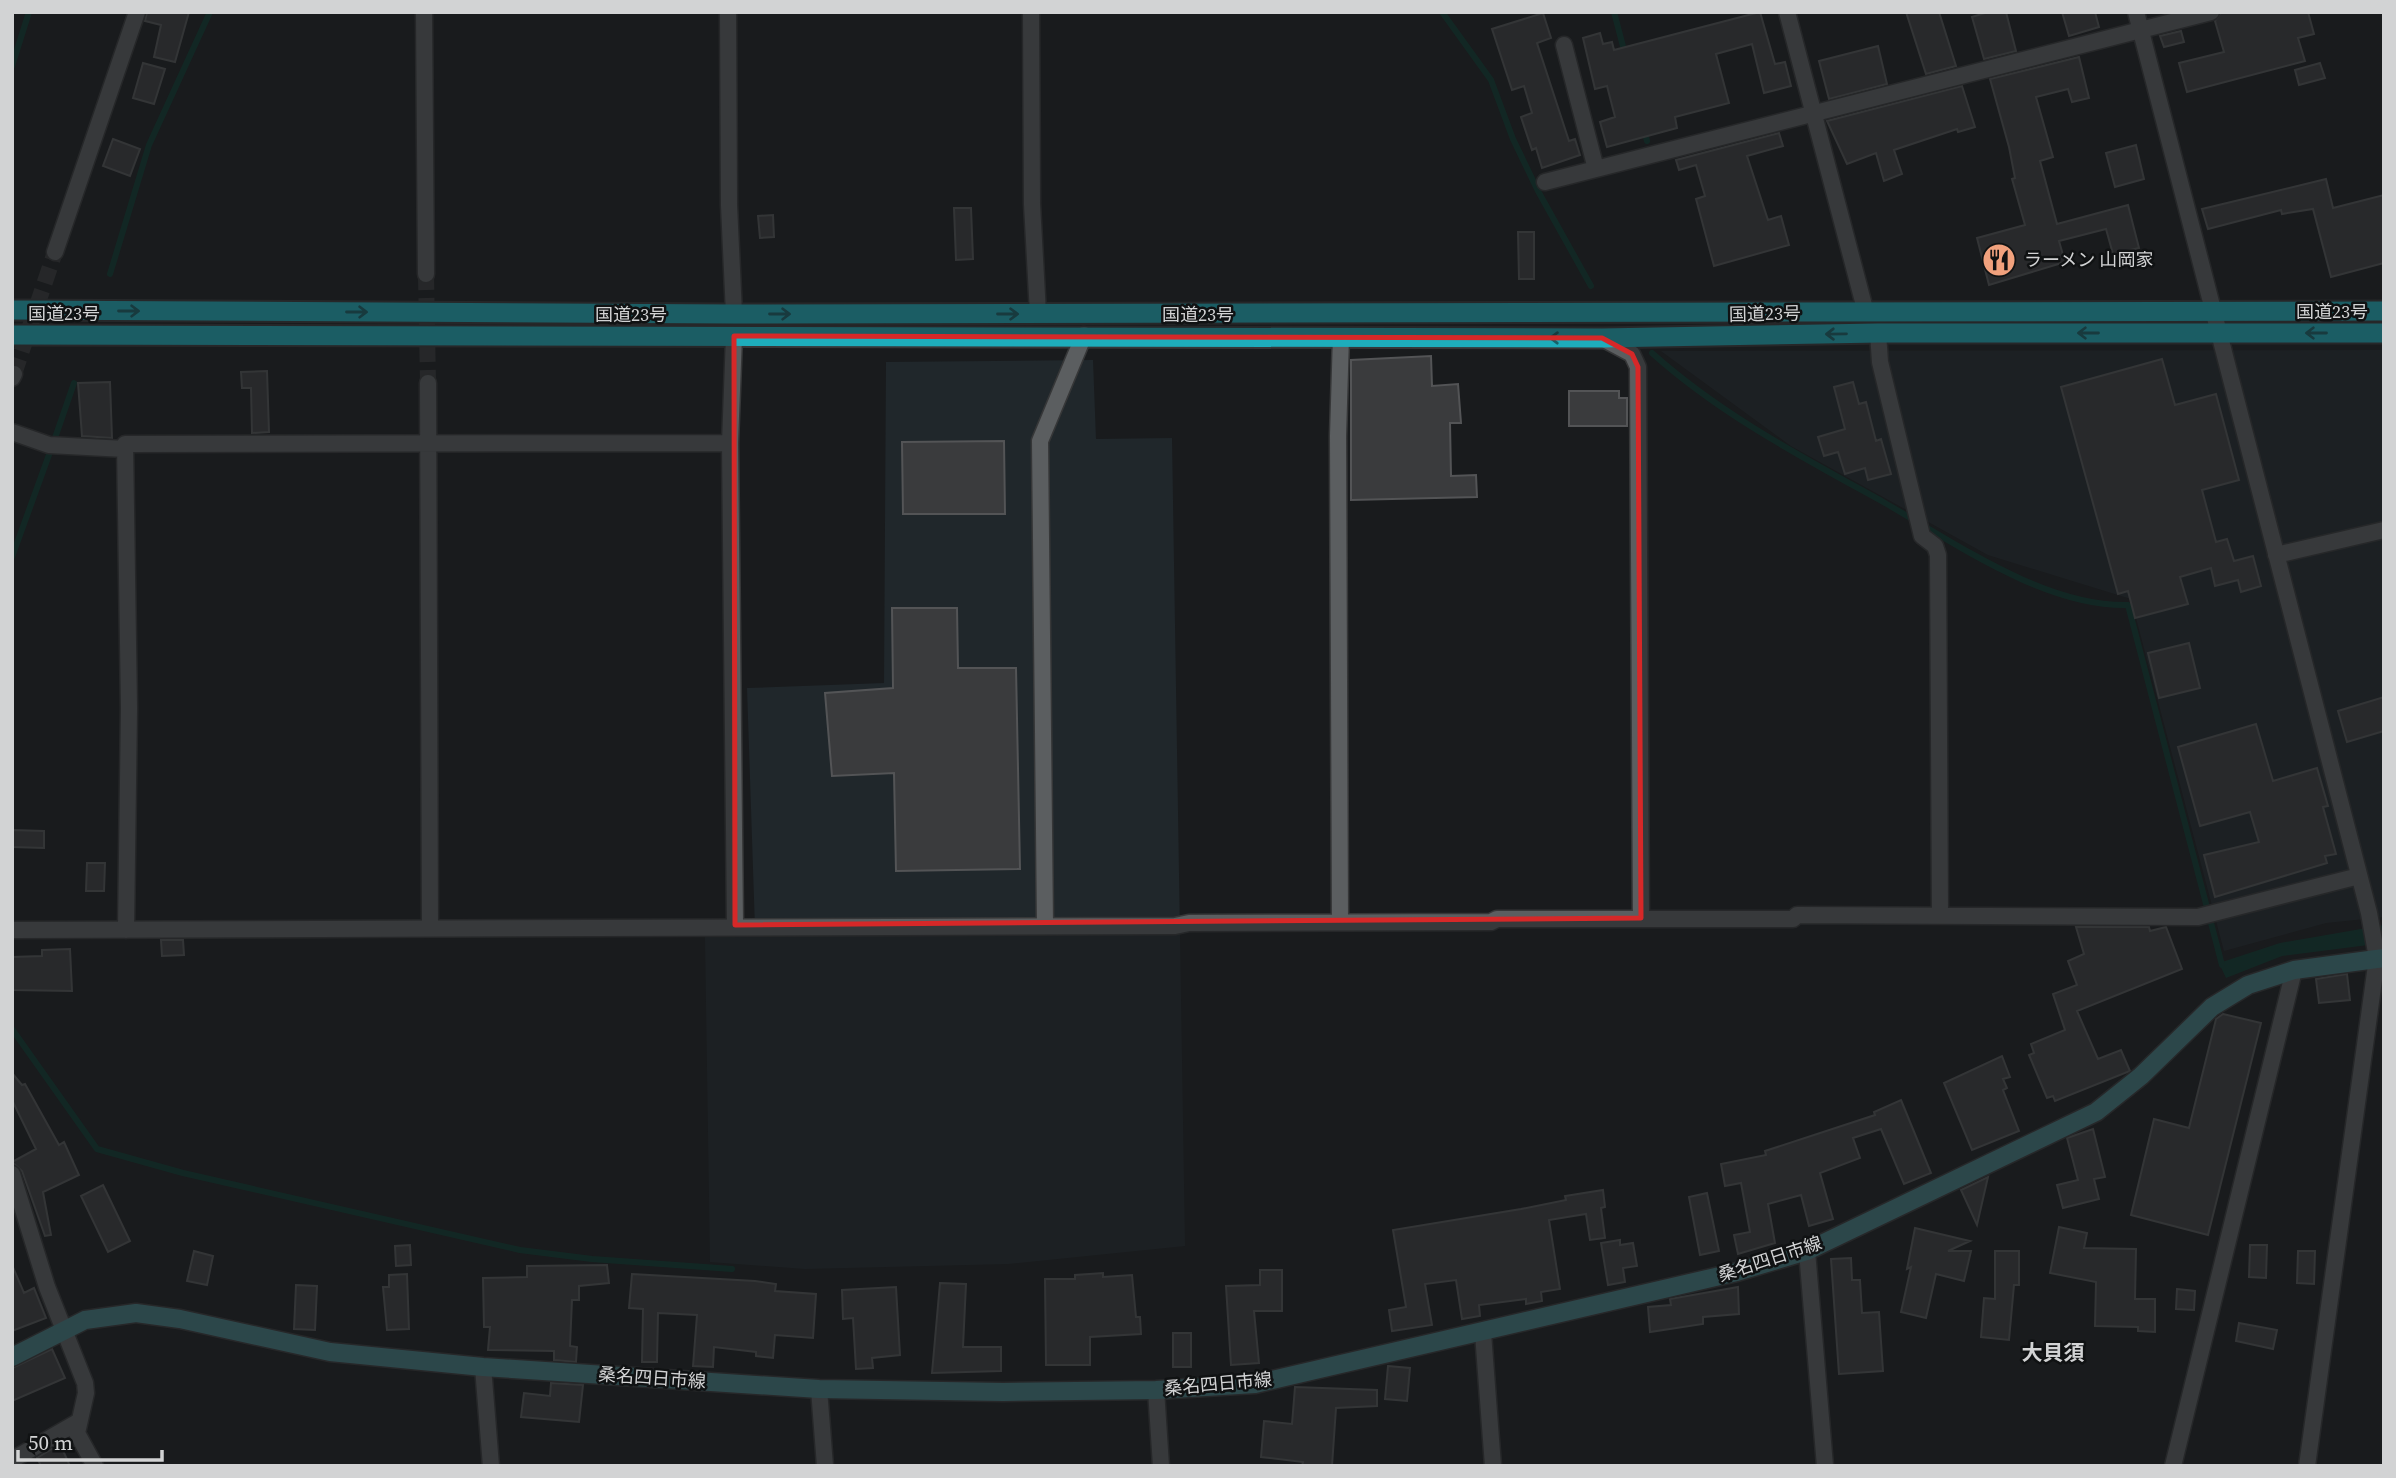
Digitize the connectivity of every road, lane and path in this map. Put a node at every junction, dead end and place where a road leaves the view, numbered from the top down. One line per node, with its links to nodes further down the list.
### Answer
1 (136, 12): 13 (street)
2 (424, 12): 14 (street)
3 (728, 12): 19 (street)
4 (1031, 12): 20 (street)
5 (1787, 12): 10 (street)
6 (2136, 12): 8 (street)
7 (2211, 12): 8 (street)
8 (2141, 30): 10 (street); 16 (street)
9 (1564, 45): 11 (street)
10 (1814, 113): 11 (street); 18 (street)
11 (1596, 169): 12 (street)
12 (1545, 182)
13 (55, 252)
14 (426, 274)
15 (12, 310): 19 (highway, 国道23号, one-way to 19)
16 (2213, 310): 17 (highway, 国道23号); 18 (highway, 国道23号); 21 (street)
17 (2384, 310)
18 (1866, 313): 20 (highway, 国道23号)
19 (734, 314): 20 (highway, 国道23号, one-way to 20)
20 (1038, 314)
21 (2218, 333): 22 (highway, 国道23号, one-way to 21); 23 (highway, 国道23号, one-way to 23); 35 (street)
22 (2384, 333)
23 (1878, 334): 28 (highway, 国道23号, one-way to 28); 37 (street)
24 (12, 335): 26 (highway, 国道23号)
25 (1084, 335): 26 (highway, 国道23号); 27 (highway, 国道23号); 41 (street)
26 (734, 336): 32 (street)
27 (1341, 336): 28 (highway, 国道23号, one-way to 27); 39 (street)
28 (1602, 338): 38 (street)
29 (428, 383): 31 (street)
30 (12, 432): 33 (street)
31 (428, 442): 32 (street); 33 (street); 42 (street)
32 (730, 443): 40 (street)
33 (125, 449): 44 (street)
34 (2384, 530): 35 (street)
35 (2276, 555): 36 (street)
36 (2359, 876): 37 (street); 45 (street)
37 (1940, 915): 38 (street)
38 (1641, 918): 39 (street)
39 (1340, 921): 41 (street)
40 (735, 925): 41 (street); 42 (street)
41 (1045, 926)
42 (430, 928): 44 (street)
43 (12, 930): 44 (street)
44 (126, 930)
45 (2380, 958): 46 (main road, 桑名四日市線); 64 (street)
46 (2294, 970): 48 (main road, 桑名四日市線); 63 (street)
47 (12, 1174): 49 (street)
48 (1807, 1251): 50 (main road, 桑名四日市線); 62 (street)
49 (63, 1330): 51 (main road, 桑名四日市線); 52 (main road, 桑名四日市線); 55 (street)
50 (1483, 1333): 54 (main road, 桑名四日市線); 61 (street)
51 (12, 1357)
52 (483, 1367): 53 (main road, 桑名四日市線); 58 (street)
53 (819, 1389): 54 (main road, 桑名四日市線); 59 (street)
54 (1156, 1390): 60 (street)
55 (78, 1422): 56 (street); 57 (street)
56 (13, 1463)
57 (95, 1466)
58 (491, 1466)
59 (825, 1466)
60 (1161, 1466)
61 (1493, 1466)
62 (1825, 1466)
63 (2173, 1466)
64 (2307, 1466)

